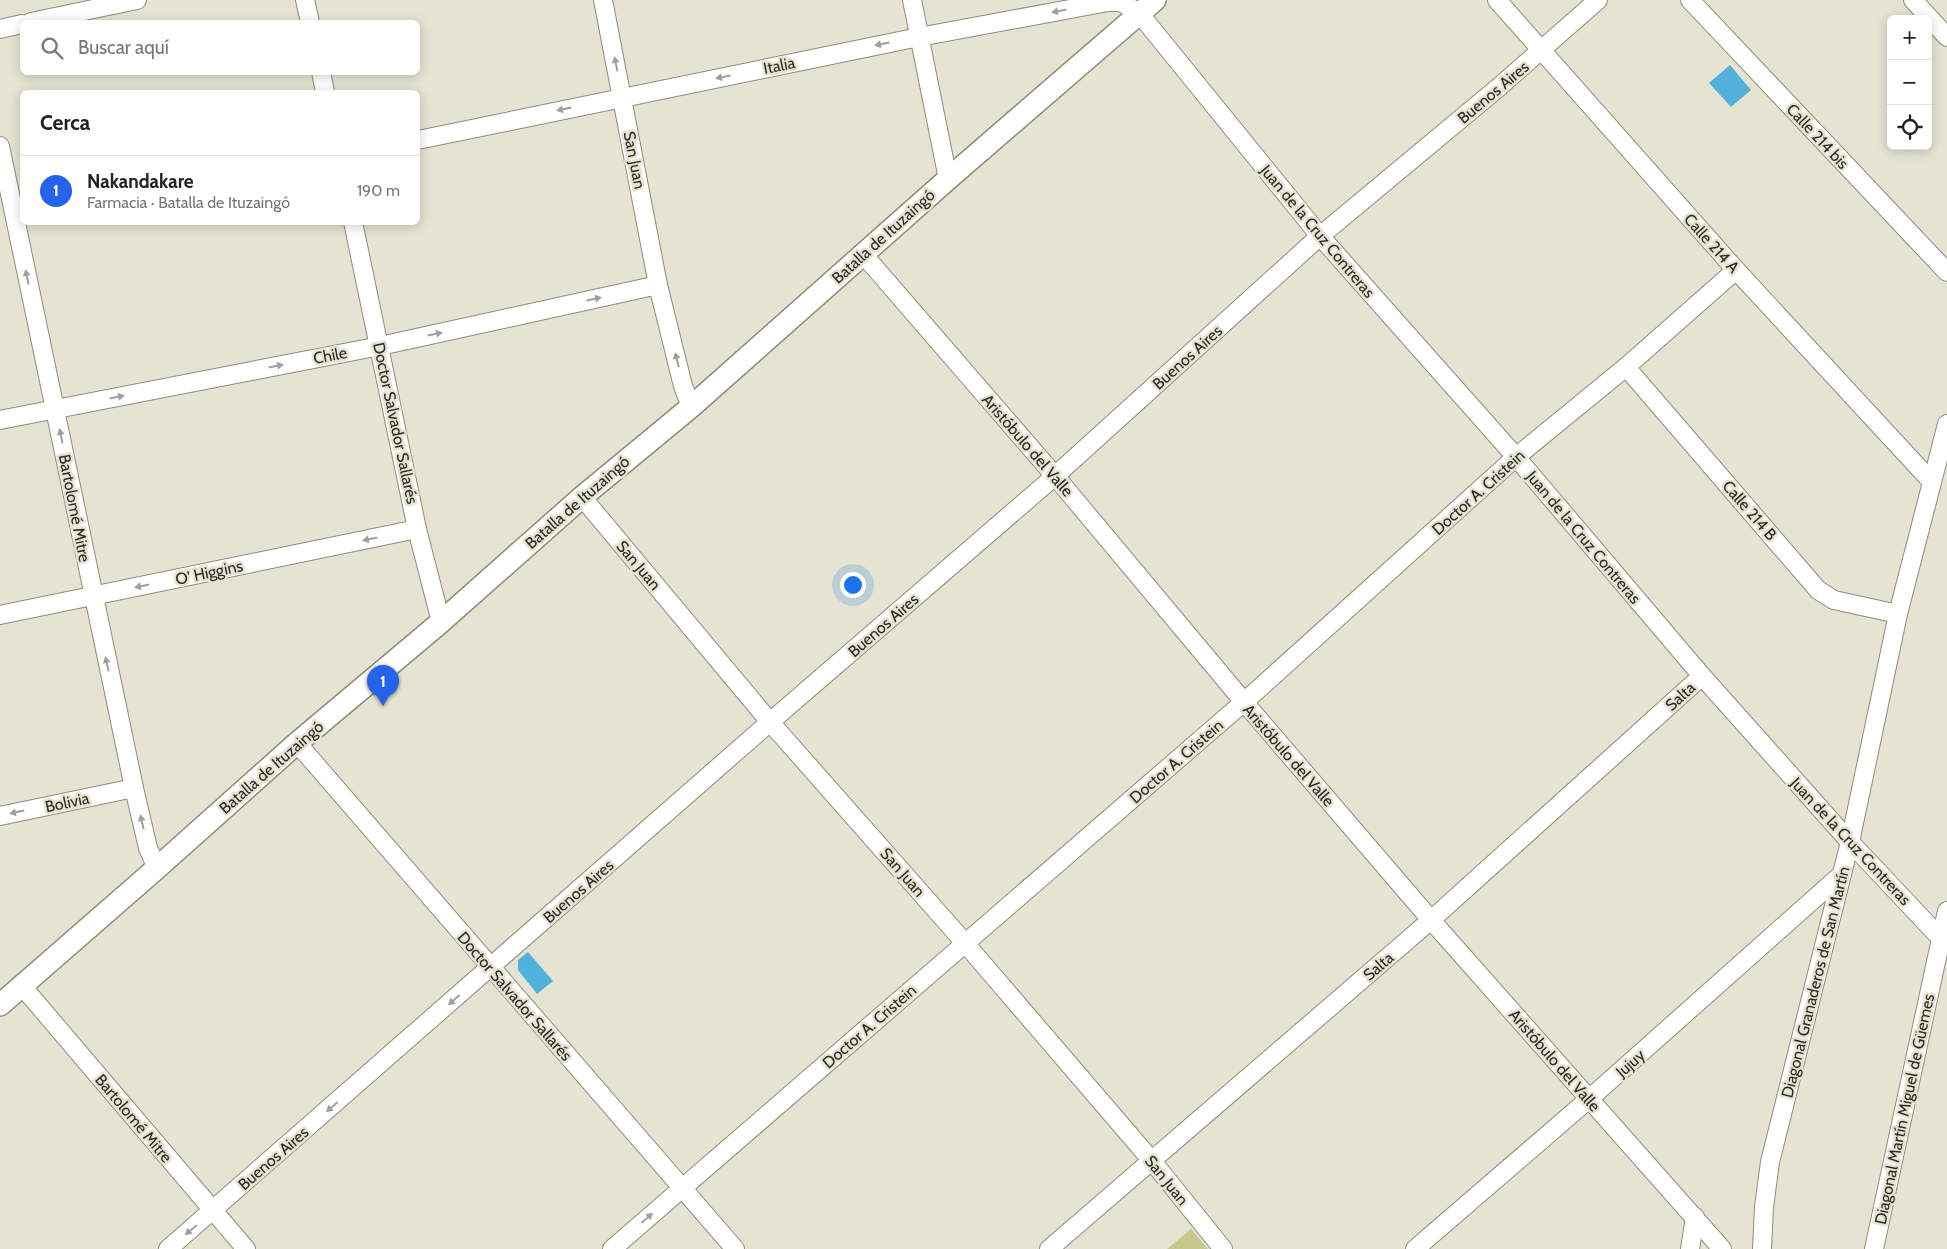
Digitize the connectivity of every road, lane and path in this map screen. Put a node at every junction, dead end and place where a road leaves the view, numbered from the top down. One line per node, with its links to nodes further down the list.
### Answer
1 (137, 0): 10 (street)
2 (305, 0): 11 (street)
3 (603, 0): 19 (street, San Juan, one-way to 3)
4 (912, 0): 14 (street)
5 (1497, 0): 16 (street, Calle 214 A)
6 (1598, 0): 16 (street, Buenos Aires)
7 (1690, 0): 28 (street, Calle 214 bis)
8 (1913, 0): 15 (street)
9 (1147, 7): 14 (street, Italia, one-way to 14); 22 (main road, Batalla de Ituzaingó); 25 (street, Juan de la Cruz Contreras)
10 (41, 20)
11 (310, 20)
12 (20, 24): 13 (street)
13 (0, 29)
14 (919, 37): 19 (street, Italia, one-way to 19); 22 (street)
15 (1947, 37)
16 (1541, 51): 25 (street, Buenos Aires); 27 (street, Calle 214 A)
17 (322, 75): 18 (street)
18 (325, 90)
19 (623, 97): 20 (street, Italia, one-way to 20); 29 (street, San Juan)
20 (420, 140)
21 (0, 146): 23 (street, Bartolomé Mitre)
22 (948, 179): 26 (main road, Batalla de Ituzaingó)
23 (12, 218): 33 (street, Bartolomé Mitre, one-way to 23)
24 (354, 225): 30 (street, Doctor Salvador Sallarés)
25 (1320, 236): 36 (street, Juan de la Cruz Contreras); 37 (street, Buenos Aires)
26 (863, 254): 32 (main road, Batalla de Ituzaingó); 37 (street, Aristóbulo del Valle)
27 (1736, 270): 31 (street, Doctor A. Cristein); 38 (street, Calle 214 A)
28 (1947, 272)
29 (658, 285): 30 (street, Chile, one-way to 29); 32 (street, San Juan, one-way to 29)
30 (380, 346): 33 (street, Chile, one-way to 30); 40 (street, Doctor Salvador Sallarés)
31 (1626, 367): 36 (street, Doctor A. Cristein); 42 (street, Calle 214 B)
32 (691, 407): 39 (main road, Batalla de Ituzaingó)
33 (56, 409): 34 (street, Chile); 41 (street, Bartolomé Mitre, one-way to 33)
34 (0, 420)
35 (1947, 424): 38 (street, Diagonal Granaderos de San Martín)
36 (1516, 458): 45 (street, Juan de la Cruz Contreras); 46 (street, Doctor A. Cristein)
37 (1055, 476): 46 (street, Aristóbulo del Valle); 47 (street, Buenos Aires)
38 (1931, 481): 42 (street, Diagonal Granaderos de San Martín)
39 (582, 497): 44 (main road, Batalla de Ituzaingó); 47 (street, San Juan)
40 (417, 529): 41 (street, O' Higgins, one-way to 41); 44 (street, Doctor Salvador Sallarés)
41 (92, 597): 43 (street, O' Higgins); 49 (street, Bartolomé Mitre, one-way to 41)
42 (1898, 614): 51 (street, Diagonal Granaderos de San Martín)
43 (0, 616)
44 (441, 622): 48 (main road, Batalla de Ituzaingó)
45 (1702, 676): 51 (street, Juan de la Cruz Contreras); 55 (street, Salta)
46 (1244, 702): 55 (street, Aristóbulo del Valle); 57 (street, Doctor A. Cristein)
47 (770, 722): 57 (street, San Juan); 58 (street, Buenos Aires)
48 (296, 743): 52 (main road, Batalla de Ituzaingó); 58 (street, Doctor Salvador Sallarés)
49 (134, 788): 50 (street, Bolivia, one-way to 50); 52 (street, Bartolomé Mitre, one-way to 49)
50 (0, 816)
51 (1850, 842): 53 (street, Diagonal Granaderos de San Martín); 56 (street, Juan de la Cruz Contreras)
52 (157, 868): 59 (main road, Batalla de Ituzaingó)
53 (1842, 874): 61 (street, Jujuy); 75 (street, Diagonal Granaderos de San Martín)
54 (1947, 911): 56 (street, Diagonal Martín Miguel de Güemes)
55 (1431, 920): 61 (street, Aristóbulo del Valle); 62 (street, Salta)
56 (1944, 941): 76 (street, Diagonal Martín Miguel de Güemes)
57 (965, 943): 62 (street, San Juan); 63 (street, Doctor A. Cristein)
58 (490, 967): 63 (street, Doctor Salvador Sallarés); 64 (street, Buenos Aires, one-way to 64)
59 (22, 986): 60 (main road, Batalla de Ituzaingó); 64 (street, Bartolomé Mitre)
60 (0, 1005)
61 (1589, 1099): 65 (street, Aristóbulo del Valle); 72 (street, Jujuy)
62 (1152, 1161): 70 (street, Salta); 71 (street, San Juan)
63 (682, 1188): 68 (street, Doctor A. Cristein, one-way to 63); 69 (street, Doctor Salvador Sallarés)
64 (213, 1211): 66 (street, Buenos Aires, one-way to 66); 67 (street, Bartolomé Mitre)
65 (1695, 1217): 73 (street); 74 (street, Aristóbulo del Valle)
66 (168, 1249)
67 (246, 1249)
68 (612, 1249)
69 (735, 1249)
70 (1049, 1249)
71 (1223, 1249)
72 (1415, 1249)
73 (1690, 1249)
74 (1722, 1249)
75 (1762, 1249)
76 (1874, 1249)

